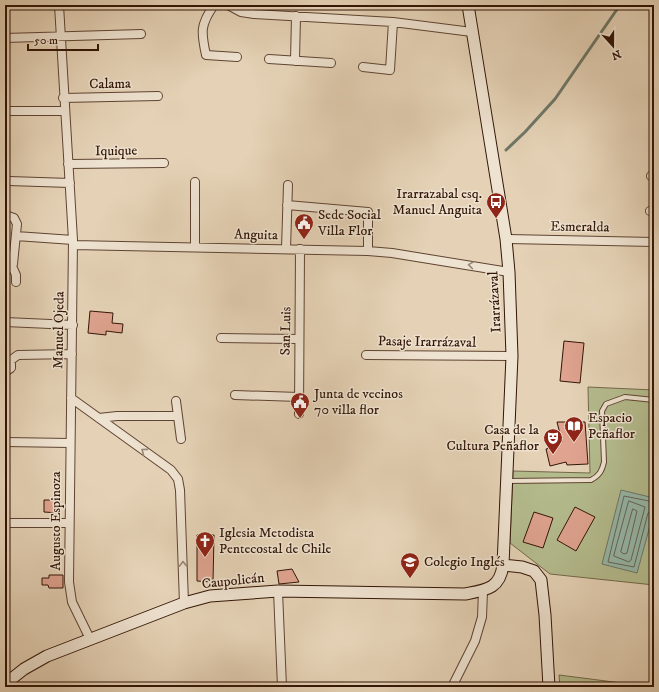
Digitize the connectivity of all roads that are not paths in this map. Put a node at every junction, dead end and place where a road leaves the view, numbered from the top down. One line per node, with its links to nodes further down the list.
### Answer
1 (59, 5): 9 (street, Manuel Ojeda)
2 (214, 5): 11 (street)
3 (228, 5): 5 (street)
4 (468, 5): 7 (main road, Irarrázaval)
5 (296, 16): 6 (street); 13 (street)
6 (393, 22): 7 (street); 15 (street)
7 (472, 32): 29 (main road, Irarrázaval)
8 (142, 34): 9 (street)
9 (60, 36): 10 (street); 17 (street, Manuel Ojeda)
10 (5, 38)
11 (237, 57)
12 (269, 59): 13 (street)
13 (295, 61): 14 (street)
14 (331, 63)
15 (363, 67)
16 (158, 96): 17 (street, Calama)
17 (63, 98): 19 (street, Manuel Ojeda)
18 (5, 111): 19 (street)
19 (64, 111): 21 (street, Manuel Ojeda)
20 (164, 163): 21 (street, Iquique)
21 (68, 164): 24 (street, Manuel Ojeda)
22 (9, 181): 24 (street)
23 (195, 182): 32 (street)
24 (70, 184): 30 (street, Manuel Ojeda)
25 (288, 185): 26 (street)
26 (287, 205): 33 (street); 35 (street)
27 (5, 215): 28 (street)
28 (16, 236): 30 (street, Anguita); 36 (street)
29 (506, 239): 31 (street, Esmeralda); 37 (main road, Irarrázaval)
30 (73, 242): 32 (street, Anguita); 40 (street, Manuel Ojeda)
31 (654, 242)
32 (194, 247): 33 (street, Anguita)
33 (286, 249): 34 (street, Anguita)
34 (300, 249): 35 (street, Anguita); 42 (street, San Luis)
35 (368, 251): 37 (street, Anguita, one-way to 35)
36 (8, 267): 38 (street)
37 (509, 272): 45 (main road, Irarrázaval)
38 (16, 282)
39 (5, 322): 40 (street)
40 (73, 325): 43 (street, Manuel Ojeda)
41 (221, 338): 42 (street)
42 (299, 339): 48 (street, San Luis)
43 (72, 354): 46 (street); 49 (street, Manuel Ojeda)
44 (366, 354): 45 (street, Pasaje Irarrázaval)
45 (512, 356): 58 (main road, Irarrázaval)
46 (5, 372)
47 (235, 395): 48 (street)
48 (299, 397): 52 (street, San Luis)
49 (71, 398): 54 (street); 57 (street, Augusto Espinoza)
50 (654, 400): 58 (lane)
51 (176, 401): 53 (street)
52 (298, 414)
53 (178, 416): 54 (street); 55 (street)
54 (99, 418): 64 (street, one-way to 54)
55 (181, 439)
56 (5, 442): 57 (street)
57 (70, 443): 60 (street, Augusto Espinoza)
58 (507, 481): 61 (main road, Irarrázaval)
59 (5, 523): 60 (street)
60 (69, 523): 65 (street, Augusto Espinoza)
61 (503, 565): 63 (main road, Irarrázaval); 69 (main road)
62 (278, 591): 63 (main road, Caupolicán); 64 (main road, Caupolicán); 67 (street)
63 (483, 591): 68 (street)
64 (184, 603): 65 (main road, Caupolicán)
65 (90, 639): 66 (main road, Caupolicán)
66 (5, 684)
67 (282, 687)
68 (452, 687)
69 (549, 687)

